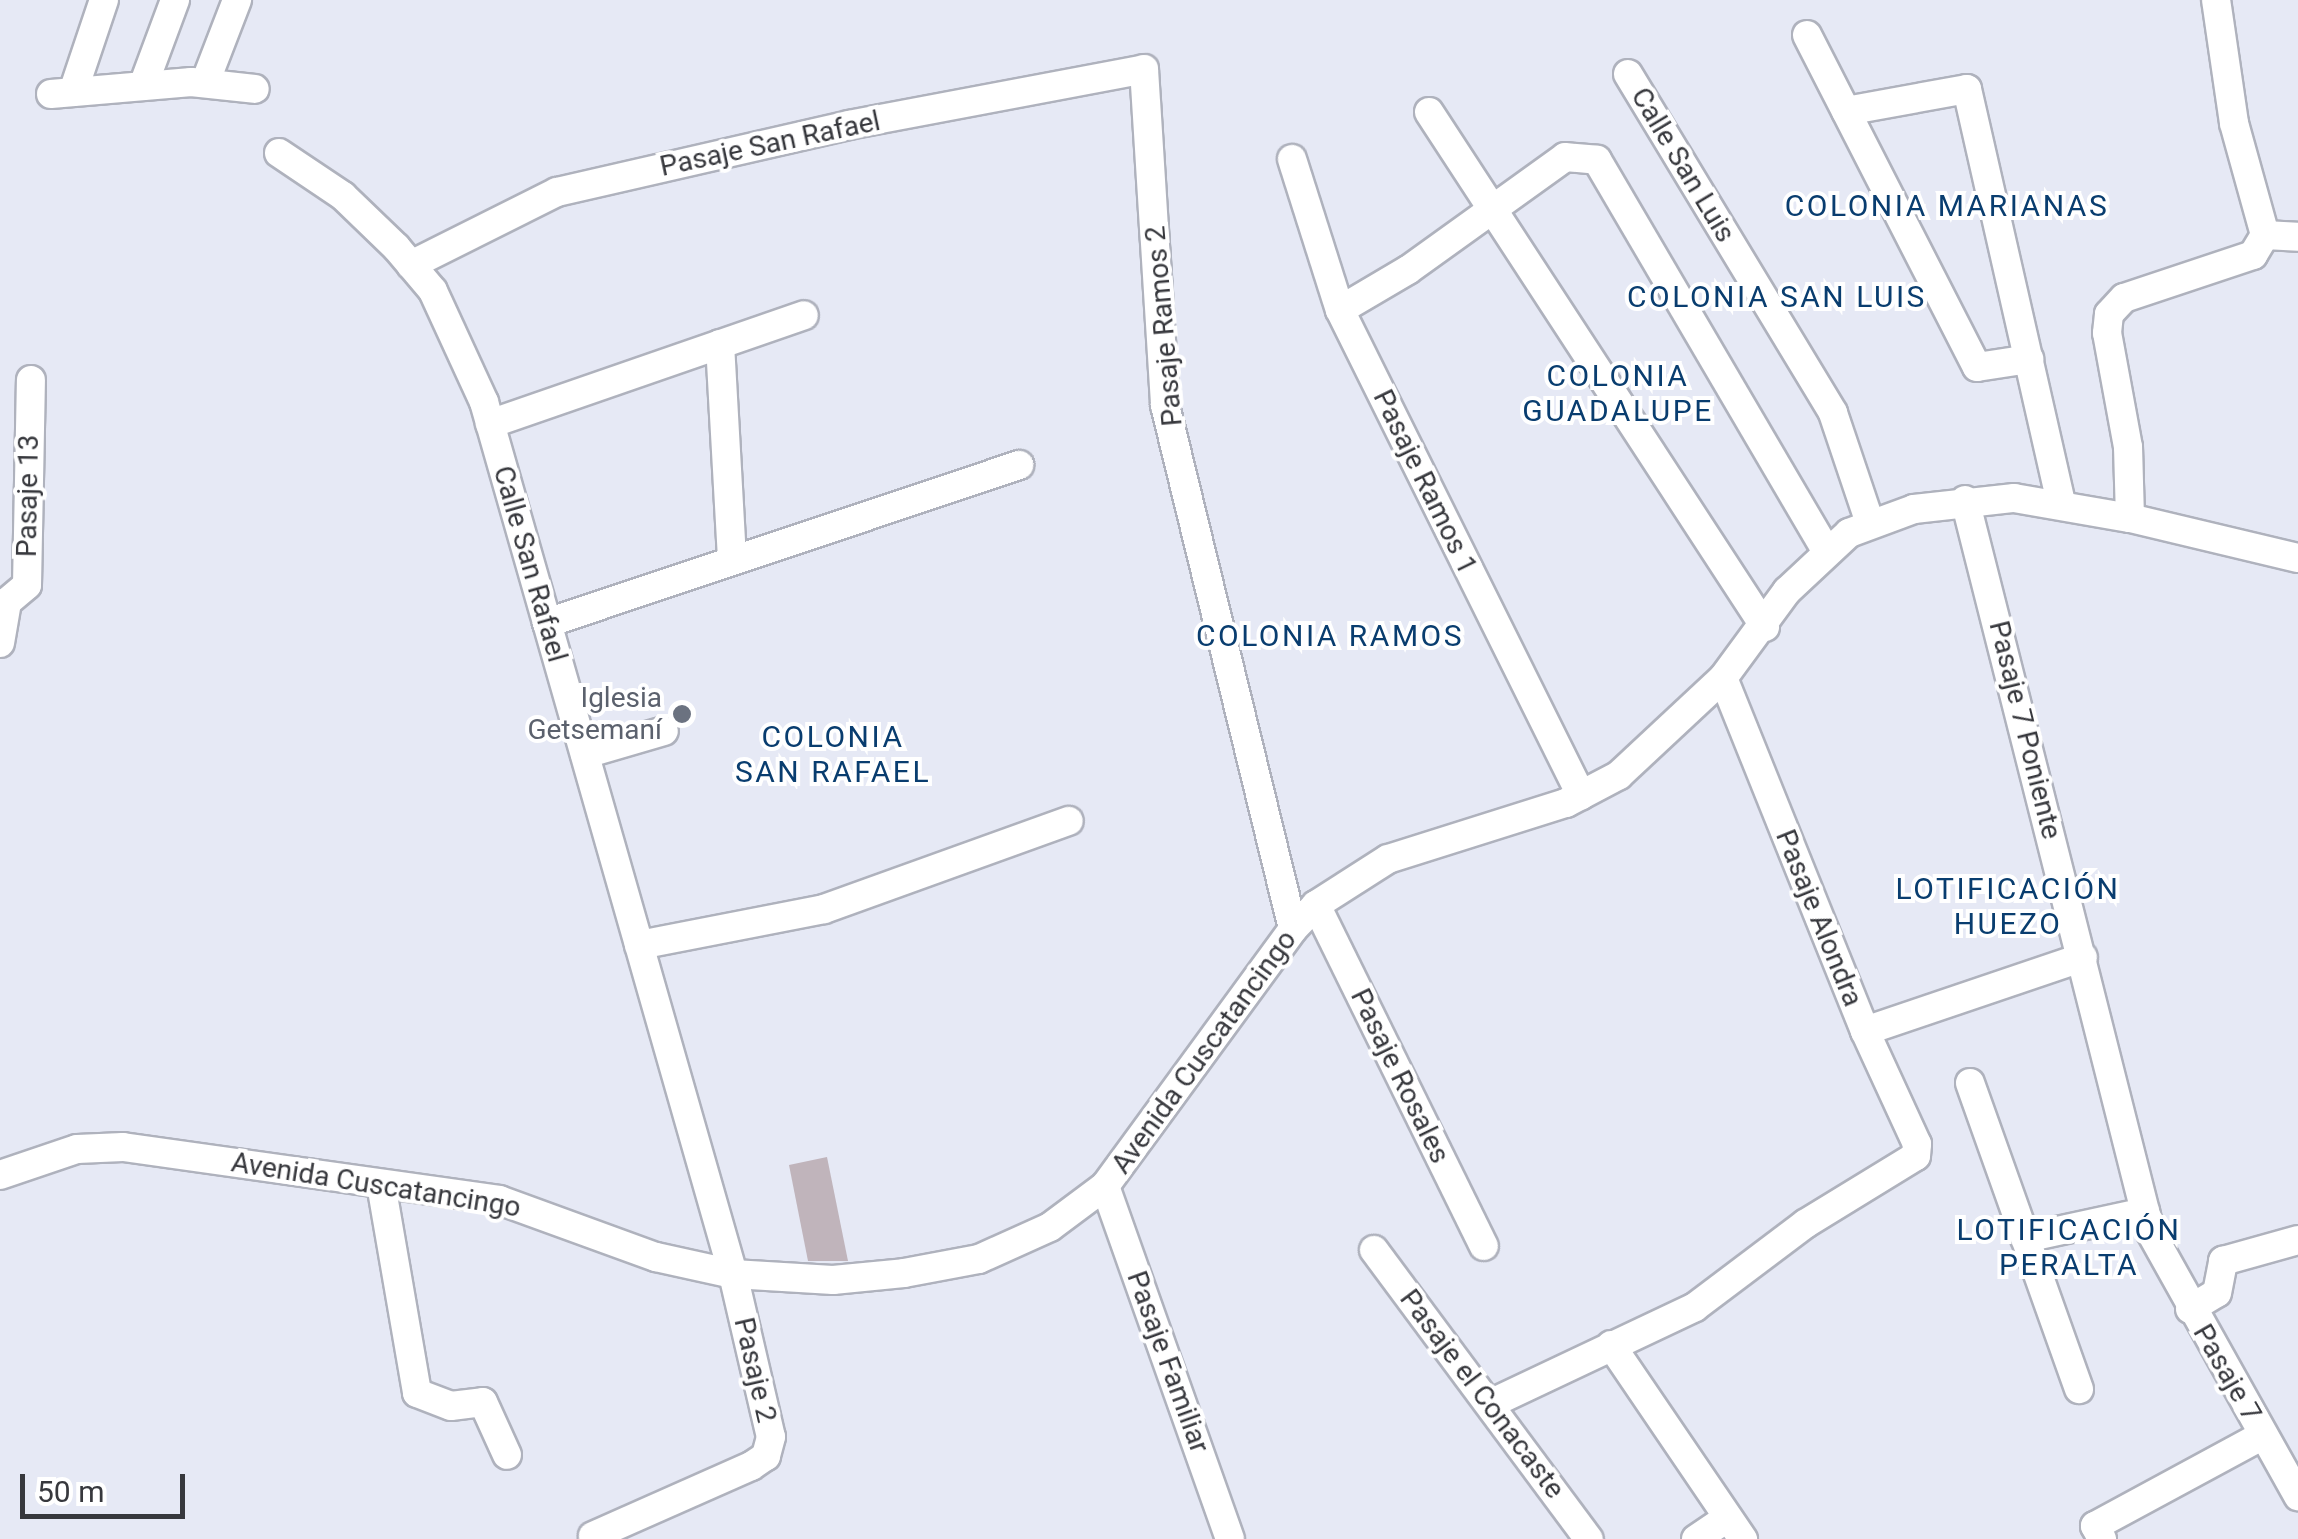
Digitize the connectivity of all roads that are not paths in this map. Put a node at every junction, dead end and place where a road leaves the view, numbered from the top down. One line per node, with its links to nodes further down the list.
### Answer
1 (104, 0): 9 (street)
2 (176, 0): 9 (street)
3 (237, 0): 8 (street)
4 (2216, 0): 17 (street)
5 (1807, 35): 11 (street)
6 (1144, 69): 18 (street, Pasaje San Rafael); 43 (street, Pasaje Ramos 2)
7 (1628, 74): 29 (street, Calle San Luis)
8 (205, 83): 9 (street); 10 (street)
9 (143, 86)
10 (255, 89)
11 (1846, 111): 22 (street); 22 (street)
12 (1430, 112): 15 (street)
13 (279, 153): 18 (street, Calle San Rafael)
14 (1292, 160): 19 (street, Pasaje Ramos 1)
15 (1492, 208): 19 (street); 30 (street); 35 (street)
16 (2298, 237): 17 (street)
17 (2264, 238): 28 (street)
18 (411, 265): 24 (street, Calle San Rafael)
19 (1340, 310): 40 (street, Pasaje Ramos 1)
20 (804, 315): 21 (street)
21 (720, 344): 24 (street); 32 (street)
22 (2029, 359): 27 (street)
23 (30, 380): 33 (street, Pasaje 13)
24 (490, 424): 34 (street, Calle San Rafael)
25 (1019, 465): 32 (street)
26 (1965, 500): 27 (street, Avenida Cuscatancingo); 29 (street, Avenida Cuscatancingo); 45 (street, Pasaje 7 Poniente)
27 (2062, 504): 28 (street, Avenida Cuscatancingo)
28 (2130, 518): 31 (street, Avenida Cuscatancingo)
29 (1870, 523): 30 (street, Avenida Cuscatancingo)
30 (1826, 550): 35 (street, Avenida Cuscatancingo)
31 (2298, 558)
32 (732, 561): 34 (street)
33 (4, 602): 36 (street, Pasaje 13)
34 (547, 623): 39 (street, Calle San Rafael)
35 (1765, 628): 37 (street, Avenida Cuscatancingo)
36 (0, 643)
37 (1723, 678): 40 (street, Avenida Cuscatancingo); 46 (street, Pasaje Alondra)
38 (664, 731): 39 (street)
39 (584, 754): 44 (street, Calle San Rafael)
40 (1581, 796): 42 (street, Avenida Cuscatancingo)
41 (1068, 821): 44 (street)
42 (1316, 905): 43 (street, Avenida Cuscatancingo); 54 (street, Pasaje Rosales)
43 (1293, 929): 50 (street, Avenida Cuscatancingo)
44 (639, 945): 57 (street, Calle San Rafael)
45 (2083, 957): 46 (street); 51 (street, Pasaje 7 Poniente)
46 (1865, 1031): 59 (street, Pasaje Alondra)
47 (1970, 1083): 52 (street)
48 (0, 1175): 49 (street, Avenida Cuscatancingo)
49 (381, 1184): 57 (street, Avenida Cuscatancingo); 63 (street)
50 (1105, 1186): 57 (street, Avenida Cuscatancingo); 68 (street, Pasaje Familiar)
51 (2145, 1212): 52 (street); 56 (street, Pasaje 7 Poniente)
52 (2025, 1238): 60 (street)
53 (2298, 1240): 58 (street)
54 (1484, 1246)
55 (1374, 1250): 61 (street, Pasaje el Conacaste)
56 (2157, 1251): 58 (street, Pasaje 7)
57 (733, 1274): 67 (street, Pasaje 2)
58 (2190, 1309): 62 (street, Pasaje 7)
59 (1611, 1345): 61 (street); 65 (street)
60 (2079, 1388)
61 (1490, 1404): 69 (street, Pasaje el Conacaste)
62 (2263, 1434): 64 (street, Pasaje 7); 66 (street)
63 (506, 1455)
64 (2298, 1496)
65 (1736, 1528): 70 (street)
66 (2098, 1532)
67 (594, 1536)
68 (1230, 1539)
69 (1589, 1539)
70 (1696, 1539)

